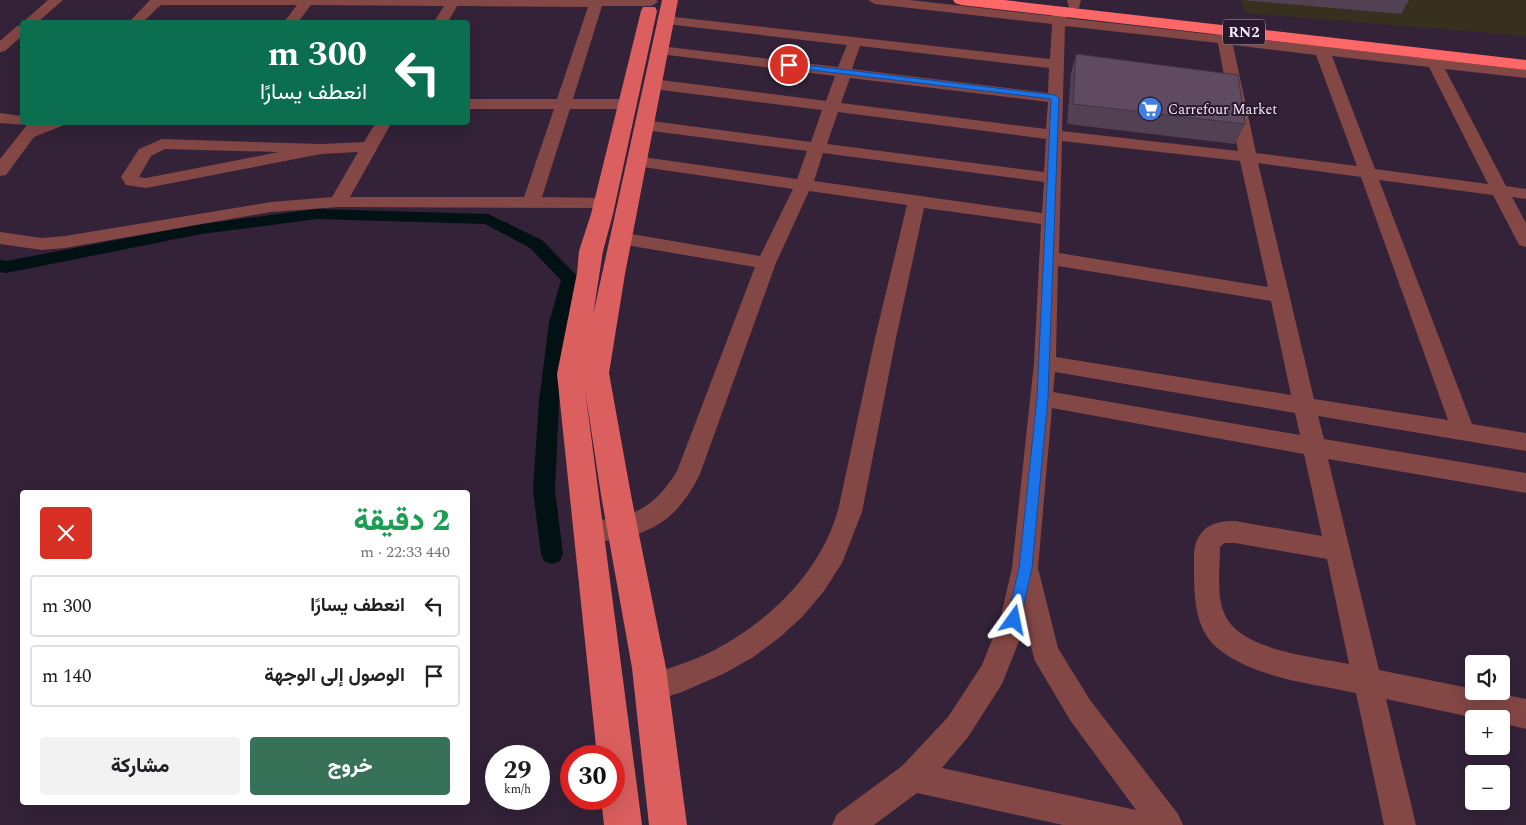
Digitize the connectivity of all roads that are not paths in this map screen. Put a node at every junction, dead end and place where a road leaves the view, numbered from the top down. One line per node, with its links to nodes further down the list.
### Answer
1 (56, 0): 12 (street)
2 (354, 0): 7 (street); 8 (street)
3 (876, 0): 11 (street)
4 (961, 0): 11 (highway, RN2)
5 (1027, 0): 11 (highway, RN2)
6 (158, 1): 7 (street); 13 (street)
7 (308, 1): 14 (street)
8 (453, 1): 9 (street); 15 (street)
9 (594, 1): 10 (street); 31 (street)
10 (660, 6): 18 (street); 20 (main road); 33 (main road)
11 (1063, 7): 17 (highway, RN2); 22 (highway, RN2); 24 (street)
12 (32, 20)
13 (138, 20)
14 (293, 20)
15 (442, 20)
16 (20, 31): 19 (street)
17 (1224, 34): 21 (street); 23 (highway, RN2); 42 (street)
18 (855, 41): 24 (street); 26 (street)
19 (0, 48)
20 (660, 50): 26 (street); 28 (main road)
21 (1322, 50): 23 (street); 45 (street)
22 (1526, 56)
23 (1431, 58): 25 (highway, RN2); 27 (street); 48 (street)
24 (1056, 64): 29 (street)
25 (1526, 65)
26 (844, 72): 29 (street); 32 (street)
27 (1526, 74)
28 (653, 84): 32 (street); 33 (main road)
29 (1055, 98): 38 (street)
30 (470, 104): 31 (street)
31 (563, 104): 33 (street); 53 (street)
32 (832, 107): 38 (street); 40 (street)
33 (636, 114): 40 (street); 43 (main road); 52 (main road)
34 (0, 118): 35 (street)
35 (20, 124)
36 (382, 125): 39 (street)
37 (29, 126): 44 (street)
38 (1053, 135): 42 (street); 46 (street)
39 (370, 147): 41 (street); 51 (street)
40 (817, 147): 46 (street); 47 (street)
41 (322, 149): 41 (street)
42 (1248, 157): 45 (street); 60 (street)
43 (636, 161): 47 (street); 56 (main road)
44 (0, 170)
45 (1367, 173): 48 (street); 64 (street)
46 (1052, 178): 54 (street)
47 (804, 184): 50 (street); 59 (street)
48 (1500, 191): 49 (street); 57 (street)
49 (1526, 194)
50 (917, 200): 54 (street); 73 (street)
51 (338, 202): 53 (street); 55 (street)
52 (604, 202): 53 (street); 69 (main road)
53 (531, 204)
54 (1050, 220): 58 (street)
55 (0, 238)
56 (620, 238): 59 (street); 68 (main road)
57 (1526, 241)
58 (1049, 258): 60 (street); 61 (street)
59 (766, 263): 68 (street)
60 (1280, 296): 63 (street)
61 (1045, 363): 62 (street); 63 (street)
62 (1042, 398): 66 (street); 71 (street)
63 (1304, 407): 64 (street); 66 (street)
64 (1464, 432): 65 (street)
65 (1526, 442)
66 (1314, 447): 67 (street); 70 (street)
67 (1526, 482)
68 (622, 529): 69 (street); 73 (main road)
69 (588, 532): 76 (main road)
70 (1338, 550): 72 (street); 72 (street)
71 (1026, 568): 75 (street); 80 (street)
72 (1366, 681): 74 (street); 81 (street)
73 (651, 688): 77 (main road)
74 (1526, 714)
75 (913, 777): 78 (street); 79 (street)
76 (623, 825)
77 (668, 825)
78 (848, 825)
79 (1135, 825)
80 (1167, 825)
81 (1400, 825)

